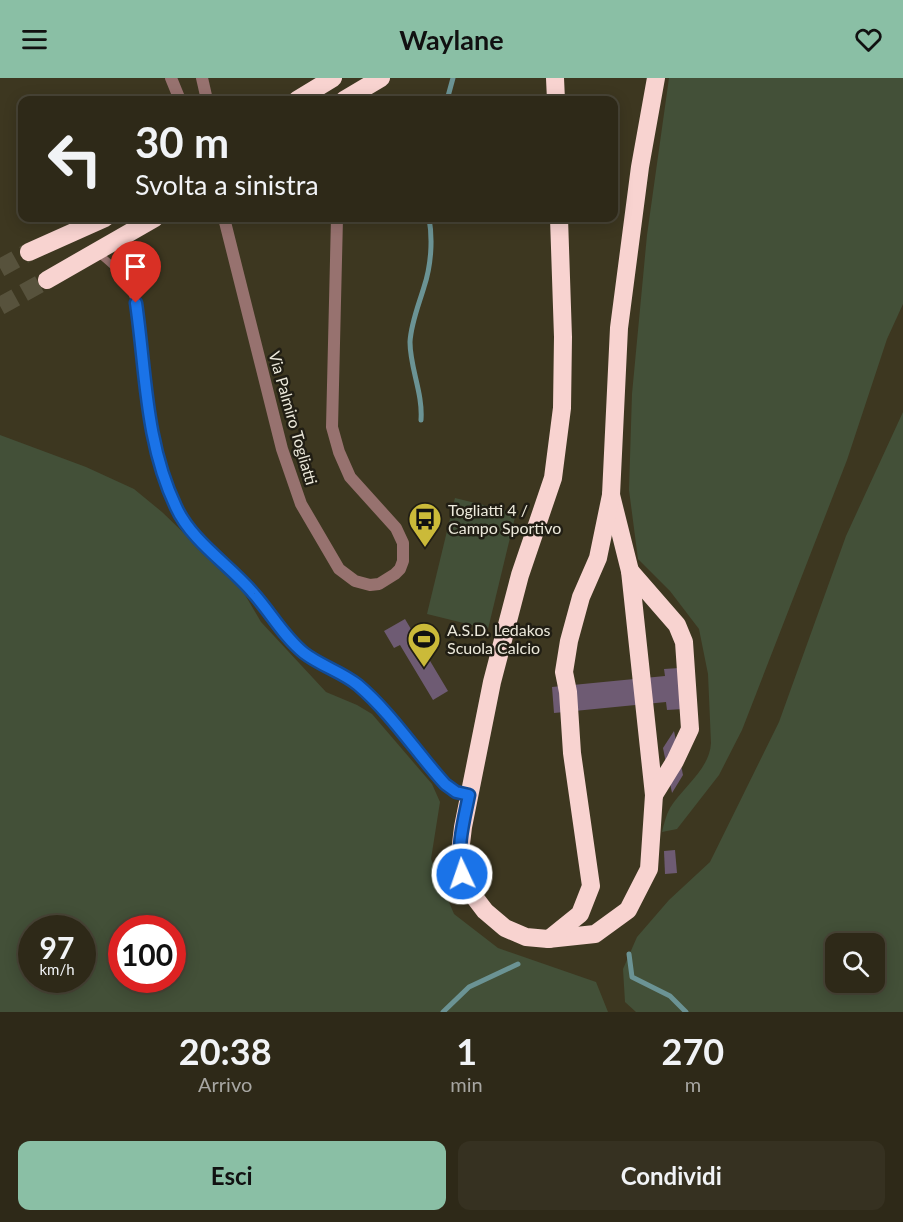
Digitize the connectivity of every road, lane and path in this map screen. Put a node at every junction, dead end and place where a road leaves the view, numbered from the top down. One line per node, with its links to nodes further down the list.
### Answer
1 (171, 78): 8 (street)
2 (202, 78): 9 (street)
3 (333, 78): 10 (highway)
4 (339, 78): 11 (street)
5 (381, 78): 12 (highway)
6 (555, 78): 13 (highway)
7 (656, 78): 22 (highway)
8 (178, 96)
9 (206, 96)
10 (304, 96)
11 (340, 96)
12 (351, 96)
13 (556, 96)
14 (97, 222): 20 (highway)
15 (148, 222): 19 (highway)
16 (225, 222): 17 (street, Via Palmiro Togliatti)
17 (337, 222)
18 (559, 222): 24 (highway)
19 (104, 248): 21 (highway); 24 (lane)
20 (29, 252)
21 (47, 280)
22 (611, 495): 23 (highway); 26 (highway)
23 (630, 571): 25 (highway); 25 (highway)
24 (469, 795): 26 (highway)
25 (654, 795): 26 (highway)
26 (548, 939)

